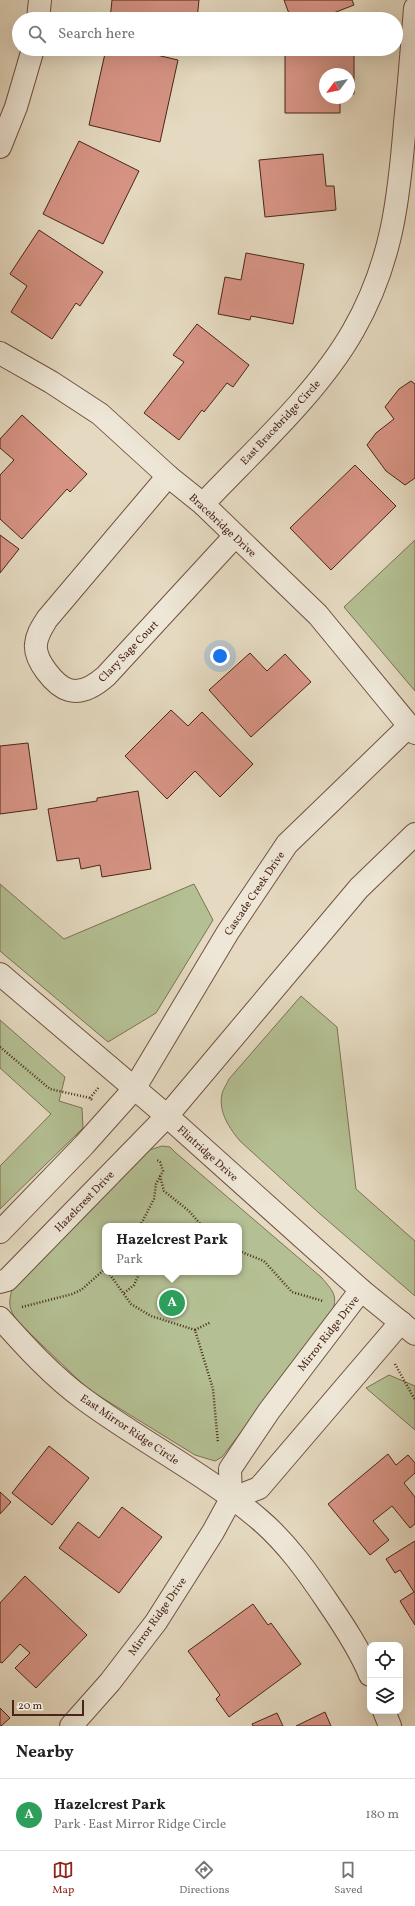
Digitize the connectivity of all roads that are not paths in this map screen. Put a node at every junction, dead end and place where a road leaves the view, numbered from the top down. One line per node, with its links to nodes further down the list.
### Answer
1 (40, 0): 3 (street)
2 (415, 8): 8 (street, East Bracebridge Circle)
3 (39, 12)
4 (31, 56): 5 (street)
5 (0, 147)
6 (0, 353): 7 (street, Bracebridge Drive)
7 (168, 476): 8 (street, Bracebridge Drive); 9 (street, Clary Sage Court)
8 (203, 504): 9 (street, Bracebridge Drive)
9 (235, 536): 10 (street, Bracebridge Drive)
10 (412, 729): 13 (street, Cascade Creek Drive)
11 (415, 834): 14 (street)
12 (0, 974): 13 (street, Flintridge Drive)
13 (134, 1089): 14 (street, Flintridge Drive); 15 (street)
14 (167, 1116): 16 (street, Hazelcrest Drive); 17 (street, Flintridge Drive)
15 (0, 1232)
16 (0, 1282)
17 (361, 1290): 19 (street, Flintridge Drive); 20 (street, Mirror Ridge Drive)
18 (9, 1313): 20 (street, East Mirror Ridge Circle)
19 (408, 1328): 20 (street)
20 (231, 1498): 21 (street, East Mirror Ridge Circle); 23 (street, Mirror Ridge Drive)
21 (367, 1669)
22 (385, 1714): 24 (street)
23 (72, 1726)
24 (390, 1726)

